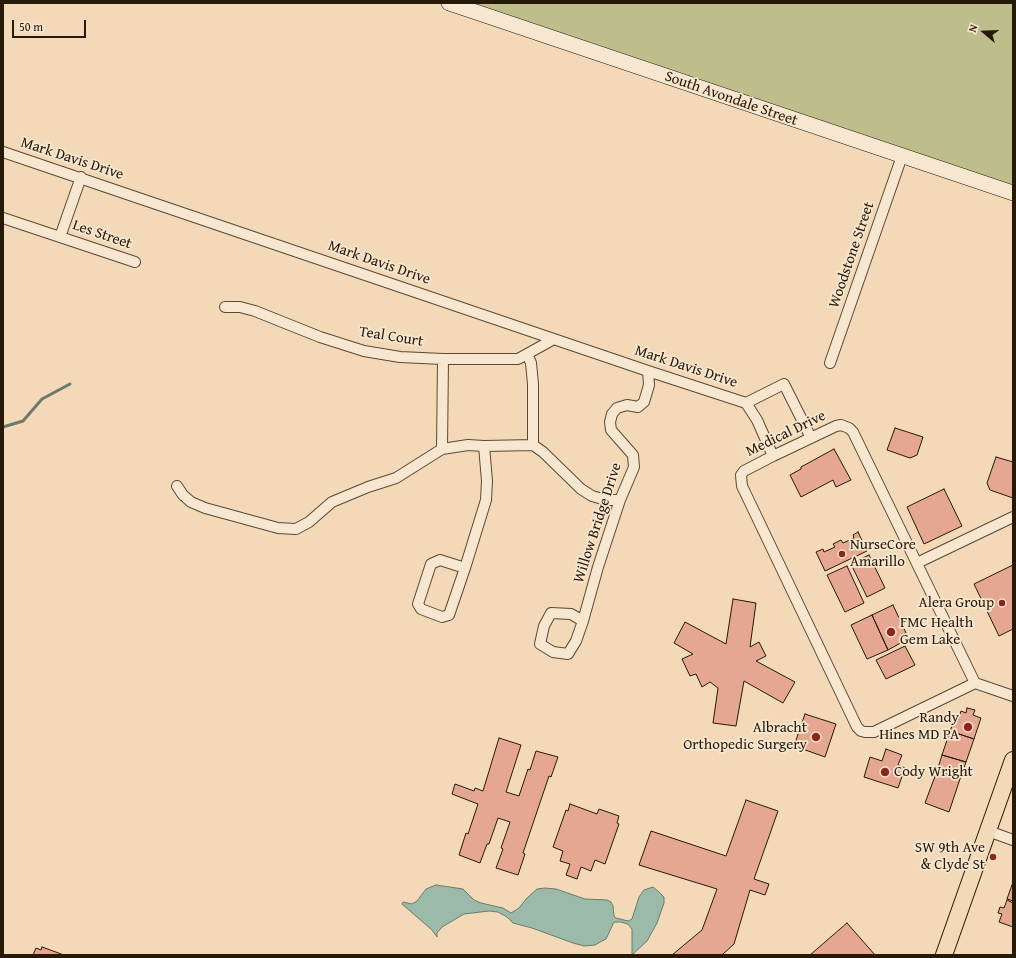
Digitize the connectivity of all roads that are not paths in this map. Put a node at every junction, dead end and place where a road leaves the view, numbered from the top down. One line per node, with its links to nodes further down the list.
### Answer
1 (449, 3): 3 (street, South Avondale Street)
2 (3, 152): 4 (street, Mark Davis Drive)
3 (902, 156): 5 (street, South Avondale Street); 13 (street, Woodstone Street)
4 (81, 177): 7 (street, Les Street); 10 (street, Mark Davis Drive)
5 (1013, 193)
6 (3, 218): 7 (street, Les Street)
7 (60, 237): 8 (street, Les Street)
8 (134, 262)
9 (225, 307): 12 (street, Teal Court)
10 (554, 339): 11 (street, Teal Court); 14 (street, Mark Davis Drive)
11 (527, 354): 12 (street, Teal Court); 17 (street)
12 (443, 359): 19 (street)
13 (830, 363)
14 (648, 371): 15 (street, Mark Davis Drive); 22 (street, Willow Bridge Drive)
15 (746, 403): 16 (street, Mark Davis Drive); 20 (street, Mark Davis Drive)
16 (811, 438): 20 (street, Medical Drive); 24 (street, Medical Drive)
17 (533, 445): 18 (street); 22 (street)
18 (484, 446): 19 (street); 25 (street)
19 (442, 449): 21 (street)
20 (773, 456): 27 (street, Medical Drive)
21 (177, 486)
22 (620, 500): 26 (street, Willow Bridge Drive)
23 (1013, 517): 24 (street)
24 (917, 563): 27 (street, Medical Drive)
25 (465, 568): 25 (street)
26 (583, 621): 26 (street, Willow Bridge Drive)
27 (975, 683): 28 (street)
28 (1013, 696)
29 (1013, 760): 30 (main road)
30 (988, 831): 31 (street); 32 (main road)
31 (1013, 840)
32 (944, 955)

